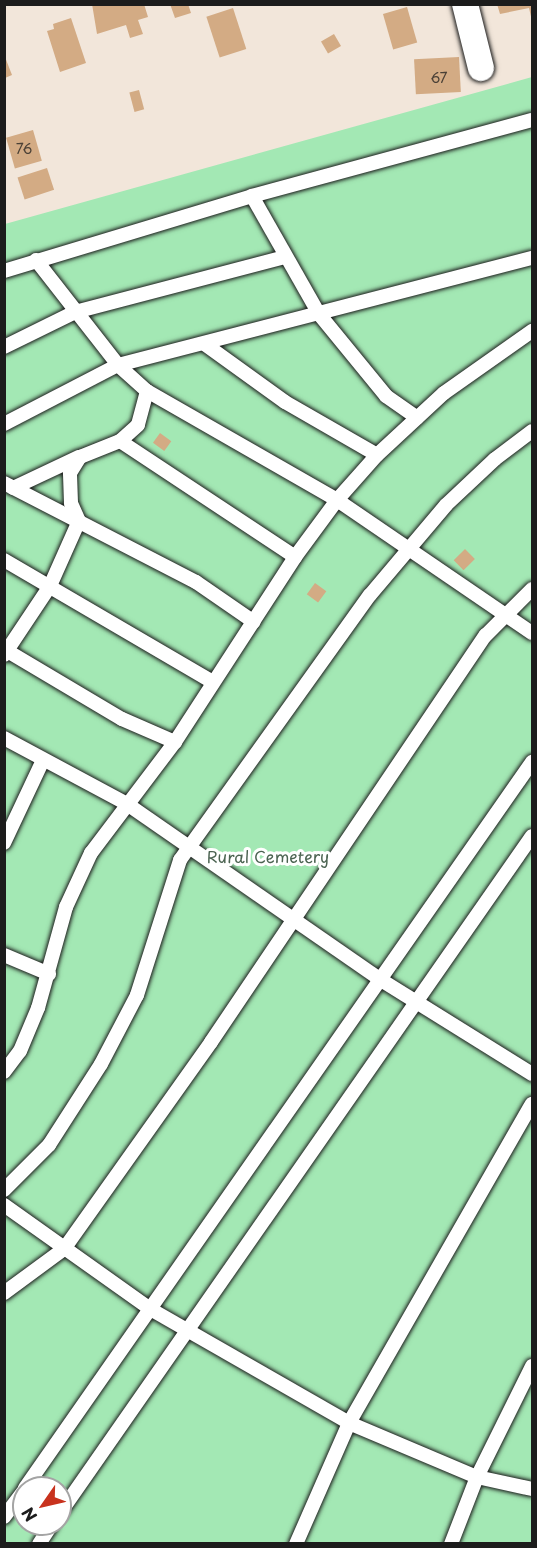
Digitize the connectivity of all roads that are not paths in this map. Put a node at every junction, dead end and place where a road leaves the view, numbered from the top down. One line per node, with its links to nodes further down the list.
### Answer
1 (465, 4): 2 (street)
2 (481, 68)
3 (532, 120): 4 (lane)
4 (252, 196): 5 (lane); 7 (lane)
5 (284, 257): 9 (lane); 10 (lane)
6 (532, 258): 10 (lane)
7 (36, 260): 8 (lane); 9 (lane)
8 (4, 272)
9 (75, 312): 13 (lane); 14 (lane)
10 (319, 314): 12 (lane); 16 (lane)
11 (532, 331): 16 (lane)
12 (206, 345): 14 (lane); 20 (lane)
13 (4, 347)
14 (118, 365): 15 (lane); 17 (lane)
15 (147, 391): 19 (lane); 23 (lane)
16 (417, 418): 20 (lane)
17 (4, 423)
18 (532, 431): 25 (lane)
19 (120, 441): 21 (lane); 26 (lane)
20 (377, 455): 23 (lane)
21 (80, 457): 22 (lane); 24 (lane)
22 (9, 485): 24 (lane)
23 (337, 500): 25 (lane); 26 (lane)
24 (79, 521): 28 (lane); 31 (lane)
25 (409, 549): 30 (lane); 42 (lane)
26 (295, 557): 31 (lane)
27 (4, 560): 28 (lane)
28 (50, 586): 33 (lane); 34 (lane)
29 (532, 589): 30 (lane)
30 (508, 615): 32 (lane); 43 (lane)
31 (254, 622): 34 (lane)
32 (532, 633)
33 (6, 652): 36 (lane)
34 (213, 682): 36 (lane)
35 (4, 738): 37 (lane)
36 (175, 742): 39 (lane)
37 (43, 760): 39 (lane); 41 (lane)
38 (532, 762): 46 (lane)
39 (127, 804): 42 (lane); 45 (lane)
40 (532, 836): 47 (lane)
41 (4, 843)
42 (190, 847): 43 (lane); 51 (lane)
43 (296, 918): 46 (lane); 53 (lane)
44 (4, 955): 45 (lane)
45 (49, 974): 48 (lane)
46 (381, 980): 47 (lane); 55 (lane)
47 (418, 1002): 49 (lane); 56 (lane)
48 (4, 1072)
49 (532, 1074)
50 (532, 1104): 58 (lane)
51 (4, 1190)
52 (4, 1205): 53 (lane)
53 (64, 1249): 54 (lane); 55 (lane)
54 (4, 1293)
55 (152, 1310): 56 (lane); 59 (lane)
56 (186, 1331): 58 (lane); 62 (lane)
57 (532, 1366): 60 (lane)
58 (350, 1423): 60 (lane); 63 (lane)
59 (34, 1476)
60 (477, 1476): 61 (lane); 64 (lane)
61 (532, 1489)
62 (72, 1496)
63 (296, 1544)
64 (451, 1544)

